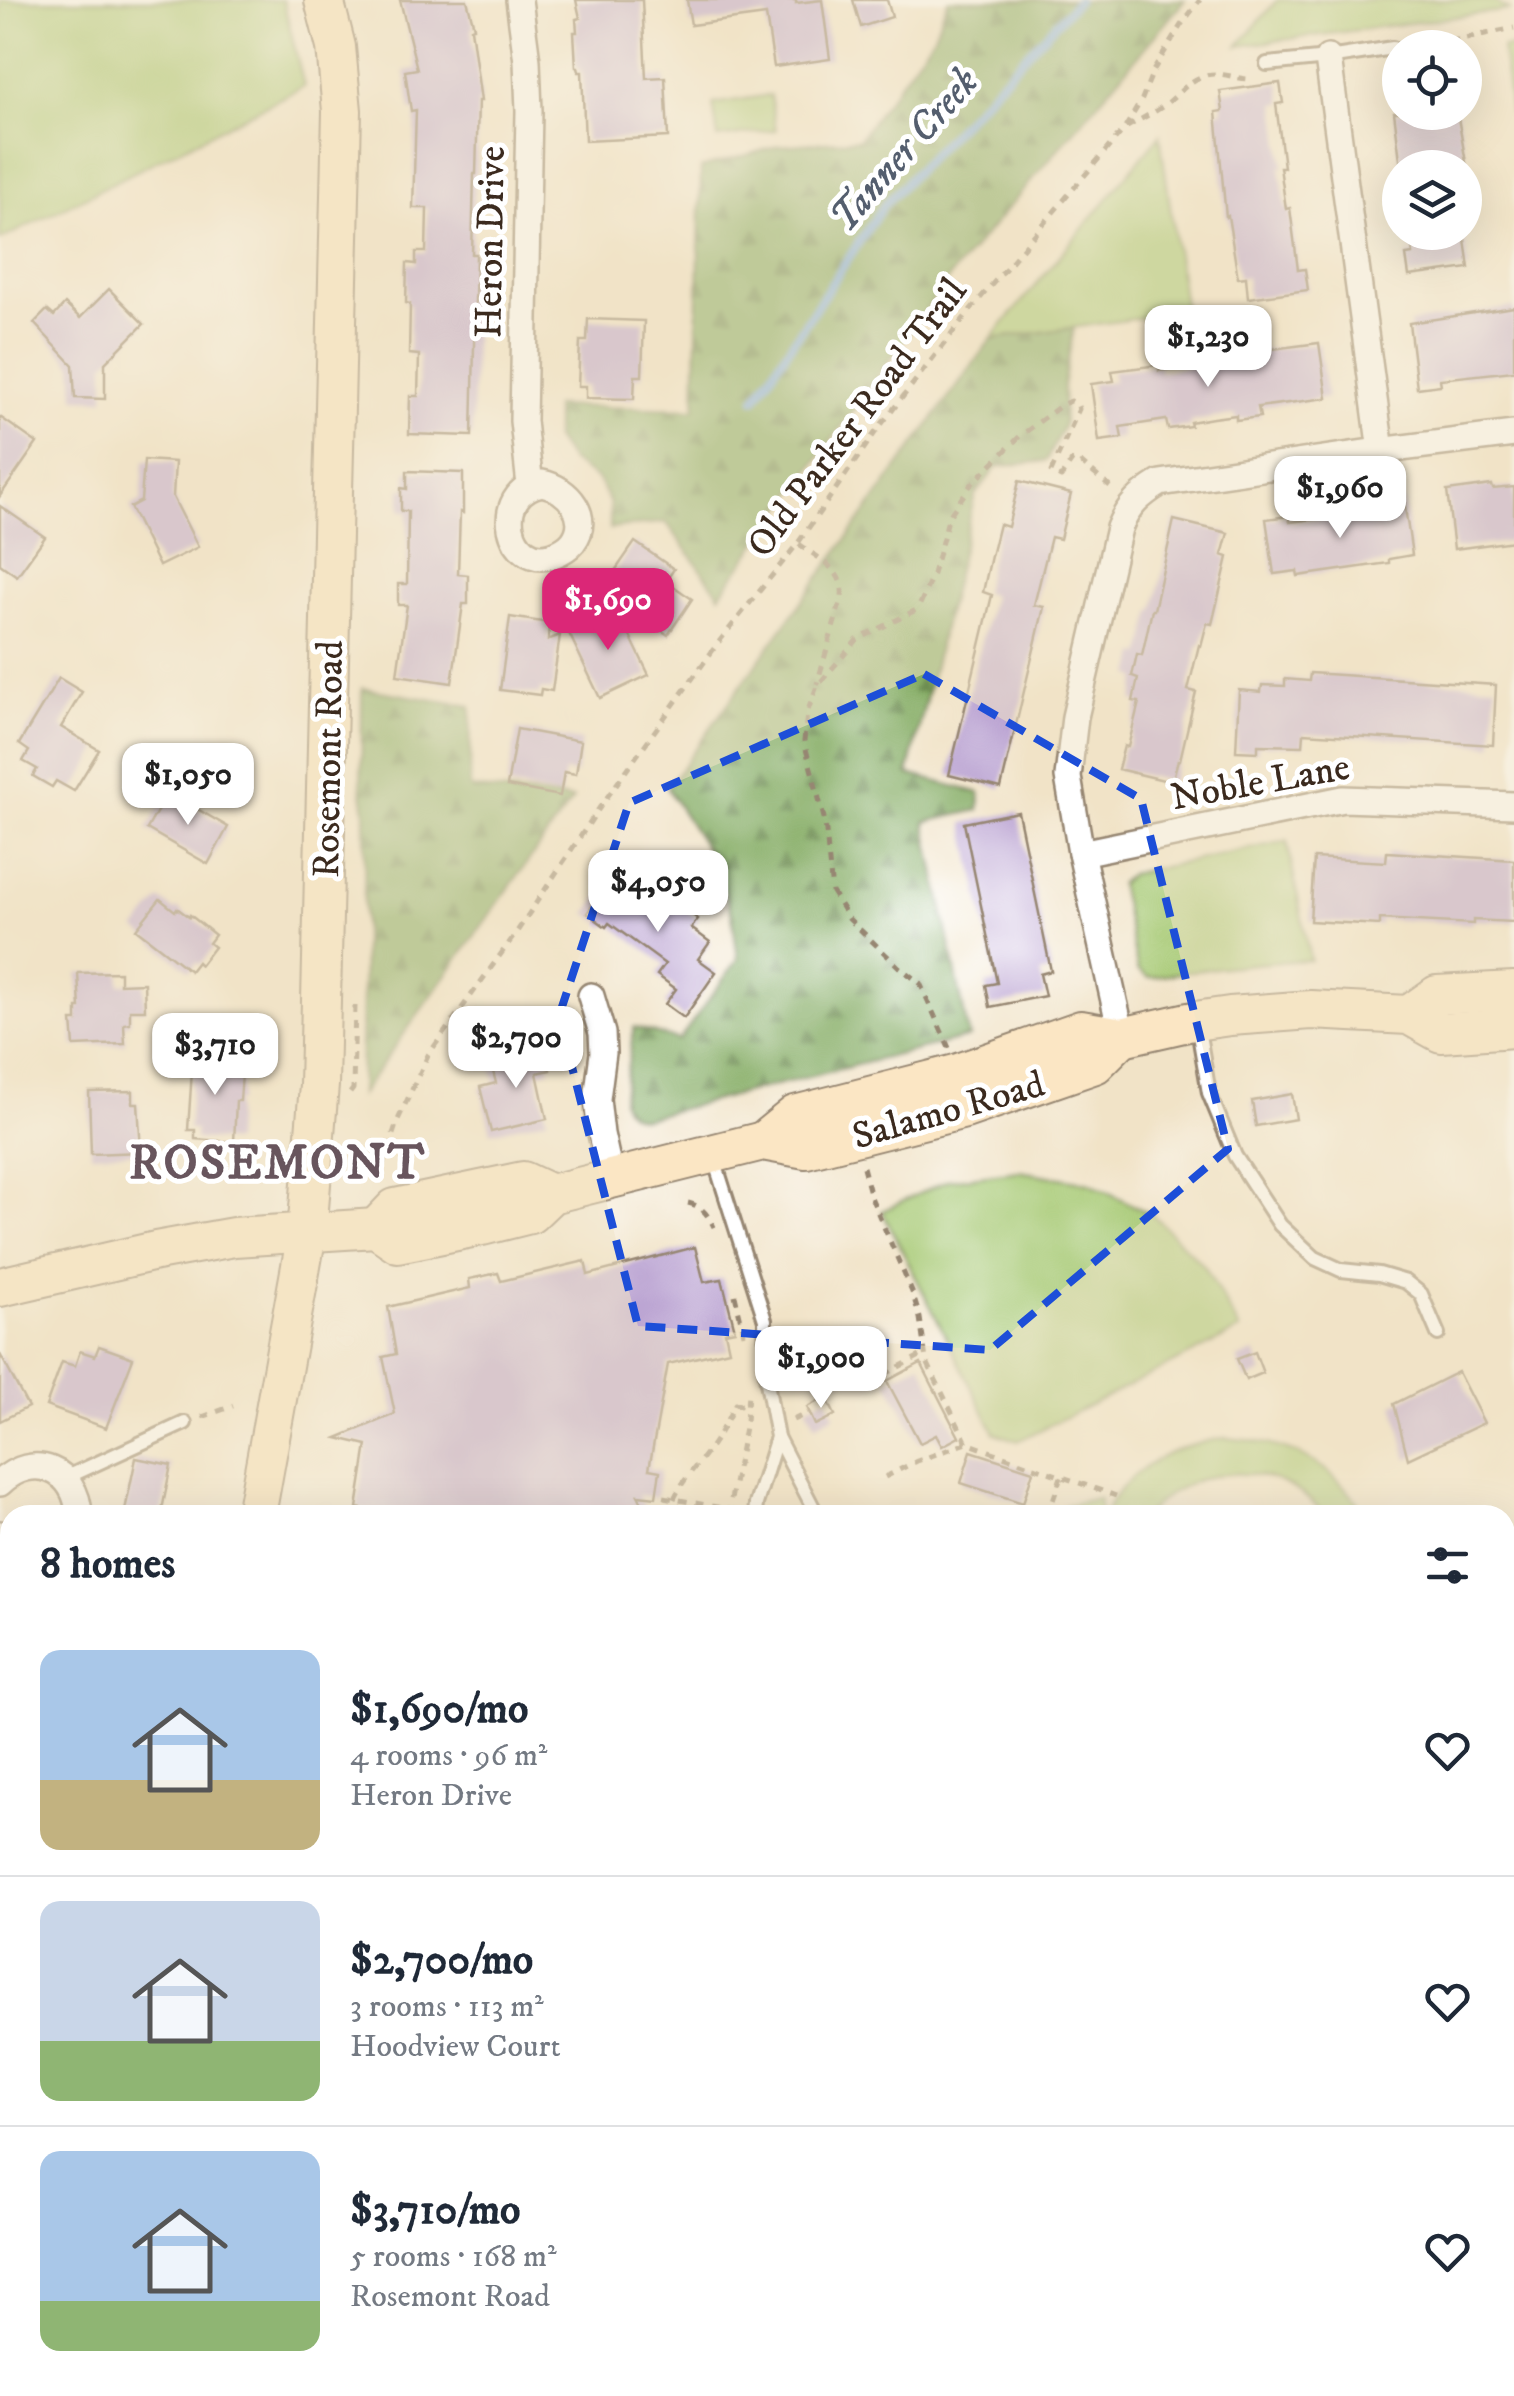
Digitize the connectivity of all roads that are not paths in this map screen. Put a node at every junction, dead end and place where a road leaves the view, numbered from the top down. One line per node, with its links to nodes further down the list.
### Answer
1 (324, 0): 20 (main road, Rosemont Road)
2 (518, 0): 8 (street, Heron Drive)
3 (1382, 50): 4 (lane)
4 (1328, 58): 5 (lane); 7 (street)
5 (1267, 64)
6 (1514, 434): 7 (street)
7 (1381, 450): 10 (street)
8 (530, 486)
9 (1514, 805): 10 (street, Noble Lane)
10 (1081, 853): 16 (street)
11 (1514, 991): 13 (main road, Salamo Road)
12 (590, 996): 19 (street)
13 (1408, 1015): 14 (main road, Salamo Road); 15 (main road, Salamo Road)
14 (1196, 1020): 16 (main road, Salamo Road); 22 (lane)
15 (1514, 1028)
16 (1122, 1037): 17 (main road, Salamo Road); 17 (main road, Salamo Road)
17 (763, 1141): 18 (main road, Salamo Road)
18 (712, 1153): 19 (main road, Salamo Road); 24 (lane)
19 (611, 1178): 20 (main road, Salamo Road)
20 (307, 1233): 21 (main road, Salamo Road); 28 (main road, Rosemont Road)
21 (0, 1287)
22 (1438, 1334)
23 (185, 1423): 25 (lane)
24 (776, 1437): 29 (lane); 30 (lane)
25 (65, 1478): 26 (street); 27 (street)
26 (0, 1483)
27 (77, 1505)
28 (258, 1505)
29 (756, 1505)
30 (811, 1505)

